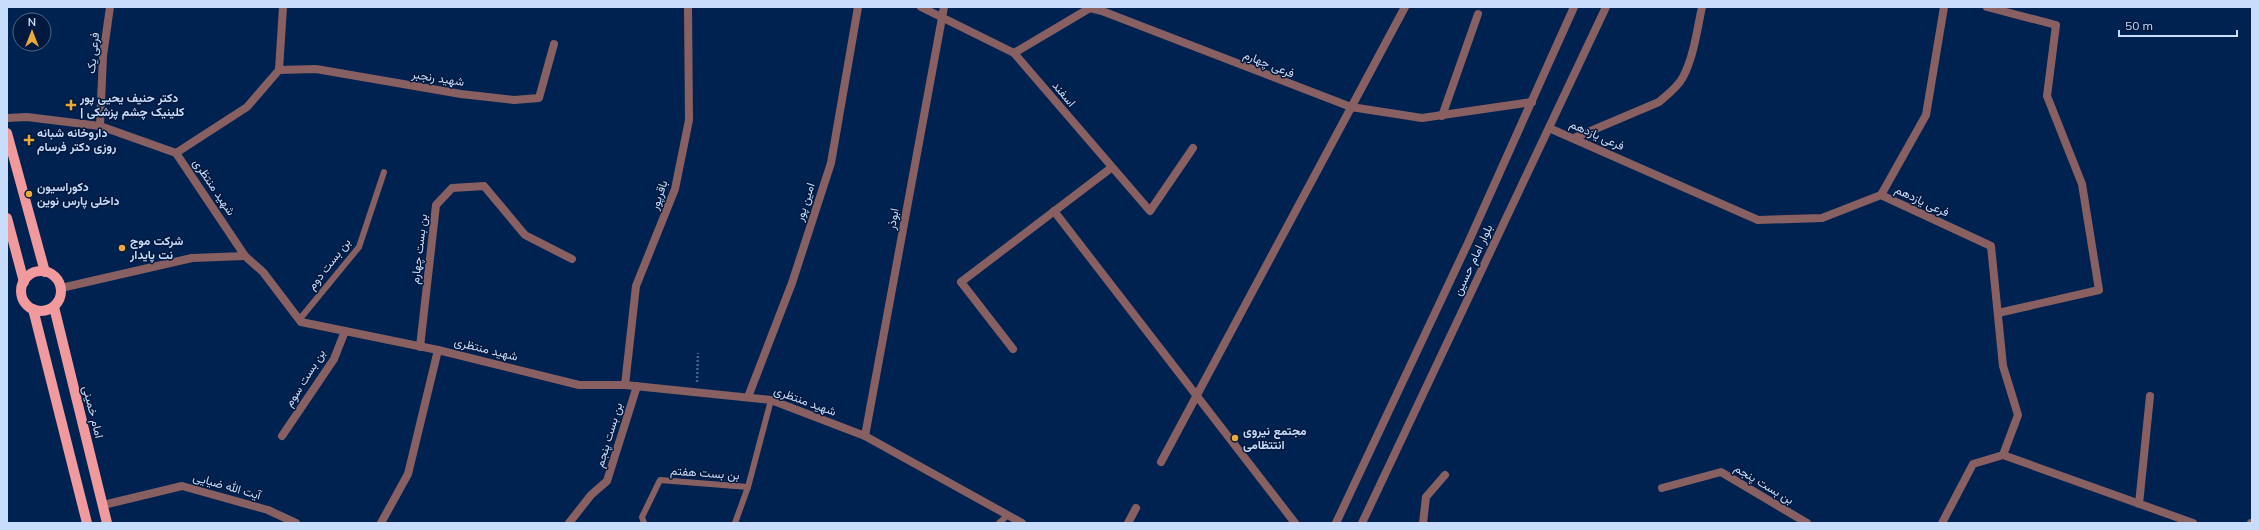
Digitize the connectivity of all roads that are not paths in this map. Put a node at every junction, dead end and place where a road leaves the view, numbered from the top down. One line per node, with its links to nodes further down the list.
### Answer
1 (110, 7): 22 (street, فرعی یک)
2 (283, 7): 17 (street)
3 (688, 7): 46 (street, باقرپور)
4 (858, 7): 50 (street, امین پور)
5 (922, 7): 14 (street, اسفند)
6 (944, 7): 14 (street, ابوذر)
7 (1405, 7): 19 (street)
8 (1574, 7): 18 (street, بلوار امام حسین)
9 (1606, 7): 23 (street, بلوار امام حسین)
10 (1702, 7): 25 (street)
11 (1944, 7): 30 (street)
12 (1987, 7): 40 (street)
13 (1478, 14): 20 (street)
14 (942, 17): 16 (street, اسفند); 53 (street, ابوذر)
15 (554, 44): 17 (street, شهید رنجبر)
16 (1014, 53): 19 (street, فرعی چهارم); 28 (street, اسفند)
17 (279, 70): 27 (street)
18 (1532, 102): 20 (street, فرعی چهارم); 74 (street, بلوار امام حسین)
19 (1351, 107): 20 (street, فرعی چهارم); 48 (street)
20 (1442, 116)
21 (7, 118): 22 (street, شهید منتظری)
22 (100, 126): 27 (street, شهید منتظری)
23 (1549, 128): 25 (street, فرعی یازدهم); 75 (street, بلوار امام حسین)
24 (7, 133): 35 (main road)
25 (1574, 138): 30 (street, فرعی یازدهم)
26 (1193, 148): 28 (street, اسفند)
27 (176, 153): 33 (street, شهید منتظری)
28 (1111, 168): 31 (street)
29 (384, 172): 41 (lane, بن بست دوم)
30 (1881, 195): 40 (street, فرعی یازدهم)
31 (1054, 211): 44 (street); 48 (street)
32 (7, 218): 36 (main road)
33 (245, 256): 37 (street); 41 (street, شهید منتظری)
34 (572, 259): 43 (street, بن بست چهارم)
35 (45, 272): 36 (main road); 37 (main road)
36 (24, 282): 39 (main road)
37 (61, 288): 38 (main road)
38 (54, 307): 39 (main road); 60 (main road, امام خمینی)
39 (33, 309): 63 (main road)
40 (1998, 313): 54 (street, فرعی یازدهم)
41 (299, 320): 42 (street, شهید منتظری)
42 (345, 332): 43 (street, شهید منتظری); 52 (street, بن بست سوم)
43 (420, 347): 45 (street, شهید منتظری)
44 (1013, 349)
45 (438, 350): 46 (street, شهید منتظری); 66 (street)
46 (624, 385): 47 (street, شهید منتظری)
47 (637, 386): 50 (street, شهید منتظری); 67 (street, بن بست پنجم)
48 (1196, 396): 55 (street); 73 (street)
49 (2150, 396): 59 (street)
50 (748, 397): 51 (street, شهید منتظری)
51 (771, 400): 53 (street, شهید منتظری); 57 (lane, بن بست هفتم)
52 (282, 436)
53 (865, 436): 62 (street, شهید منتظری)
54 (2004, 455): 59 (street); 78 (street)
55 (1161, 462)
56 (1445, 475): 76 (street)
57 (748, 487): 68 (lane, بن بست هفتم); 69 (lane, بن بست هفتم)
58 (1662, 488): 77 (street, بن بست پنجم)
59 (2139, 504): 79 (street)
60 (103, 505): 64 (main road, امام خمینی); 65 (street, آیت الله ضیایی)
61 (1136, 508): 72 (street)
62 (1008, 515): 70 (lane); 71 (street, شهید منتظری)
63 (87, 523)
64 (107, 523)
65 (296, 523)
66 (381, 523)
67 (569, 523)
68 (644, 523)
69 (735, 523)
70 (999, 523)
71 (1022, 523)
72 (1128, 523)
73 (1296, 523)
74 (1336, 523)
75 (1362, 523)
76 (1423, 523)
77 (1807, 523)
78 (1942, 523)
79 (2193, 523)

